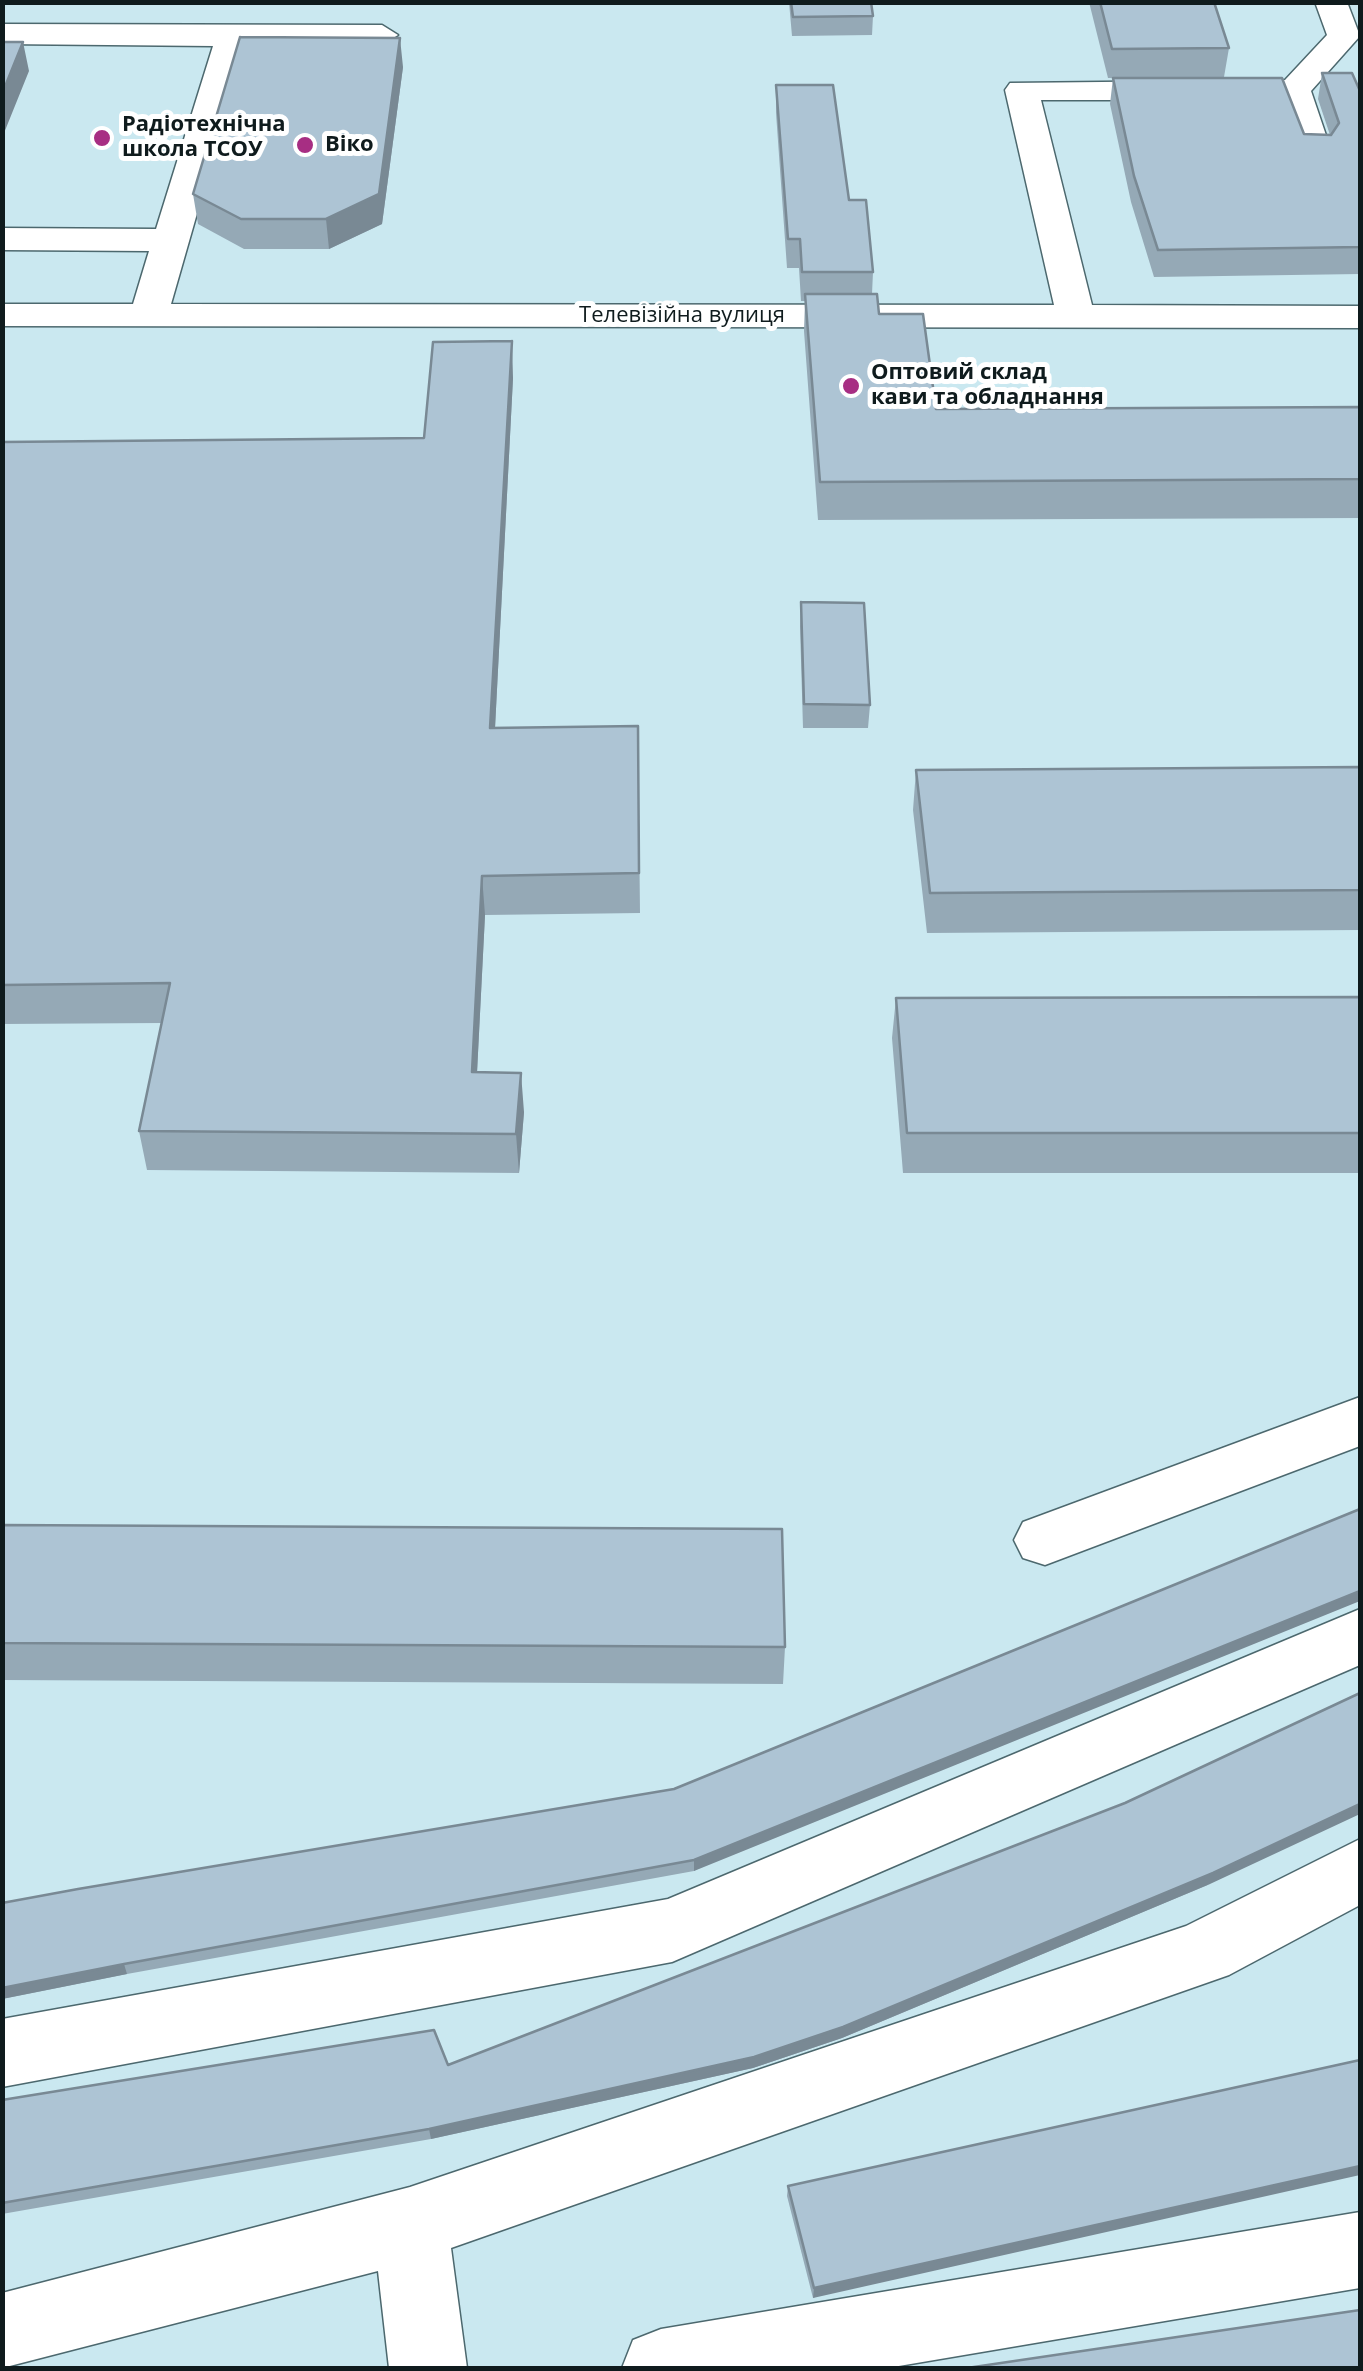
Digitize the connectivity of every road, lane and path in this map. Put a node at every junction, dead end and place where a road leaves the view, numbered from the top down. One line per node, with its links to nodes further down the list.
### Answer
1 (1331, 2): 5 (street)
2 (2, 34): 4 (street)
3 (382, 35): 4 (street)
4 (232, 36): 8 (street)
5 (1294, 90): 6 (street); 11 (street)
6 (1314, 150)
7 (2, 239): 8 (street)
8 (171, 240): 10 (street)
9 (2, 315): 10 (street, Телевізійна вулиця)
10 (148, 316): 11 (street, Телевізійна вулиця)
11 (1076, 316): 12 (street, Телевізійна вулиця)
12 (1360, 318)
13 (1360, 1421): 14 (street)
14 (1044, 1540)
15 (1360, 1636): 17 (street)
16 (1360, 1870): 18 (street)
17 (2, 2053)
18 (410, 2226): 20 (street); 21 (street)
19 (1360, 2250): 22 (street)
20 (2, 2332)
21 (428, 2368)
22 (661, 2368)

